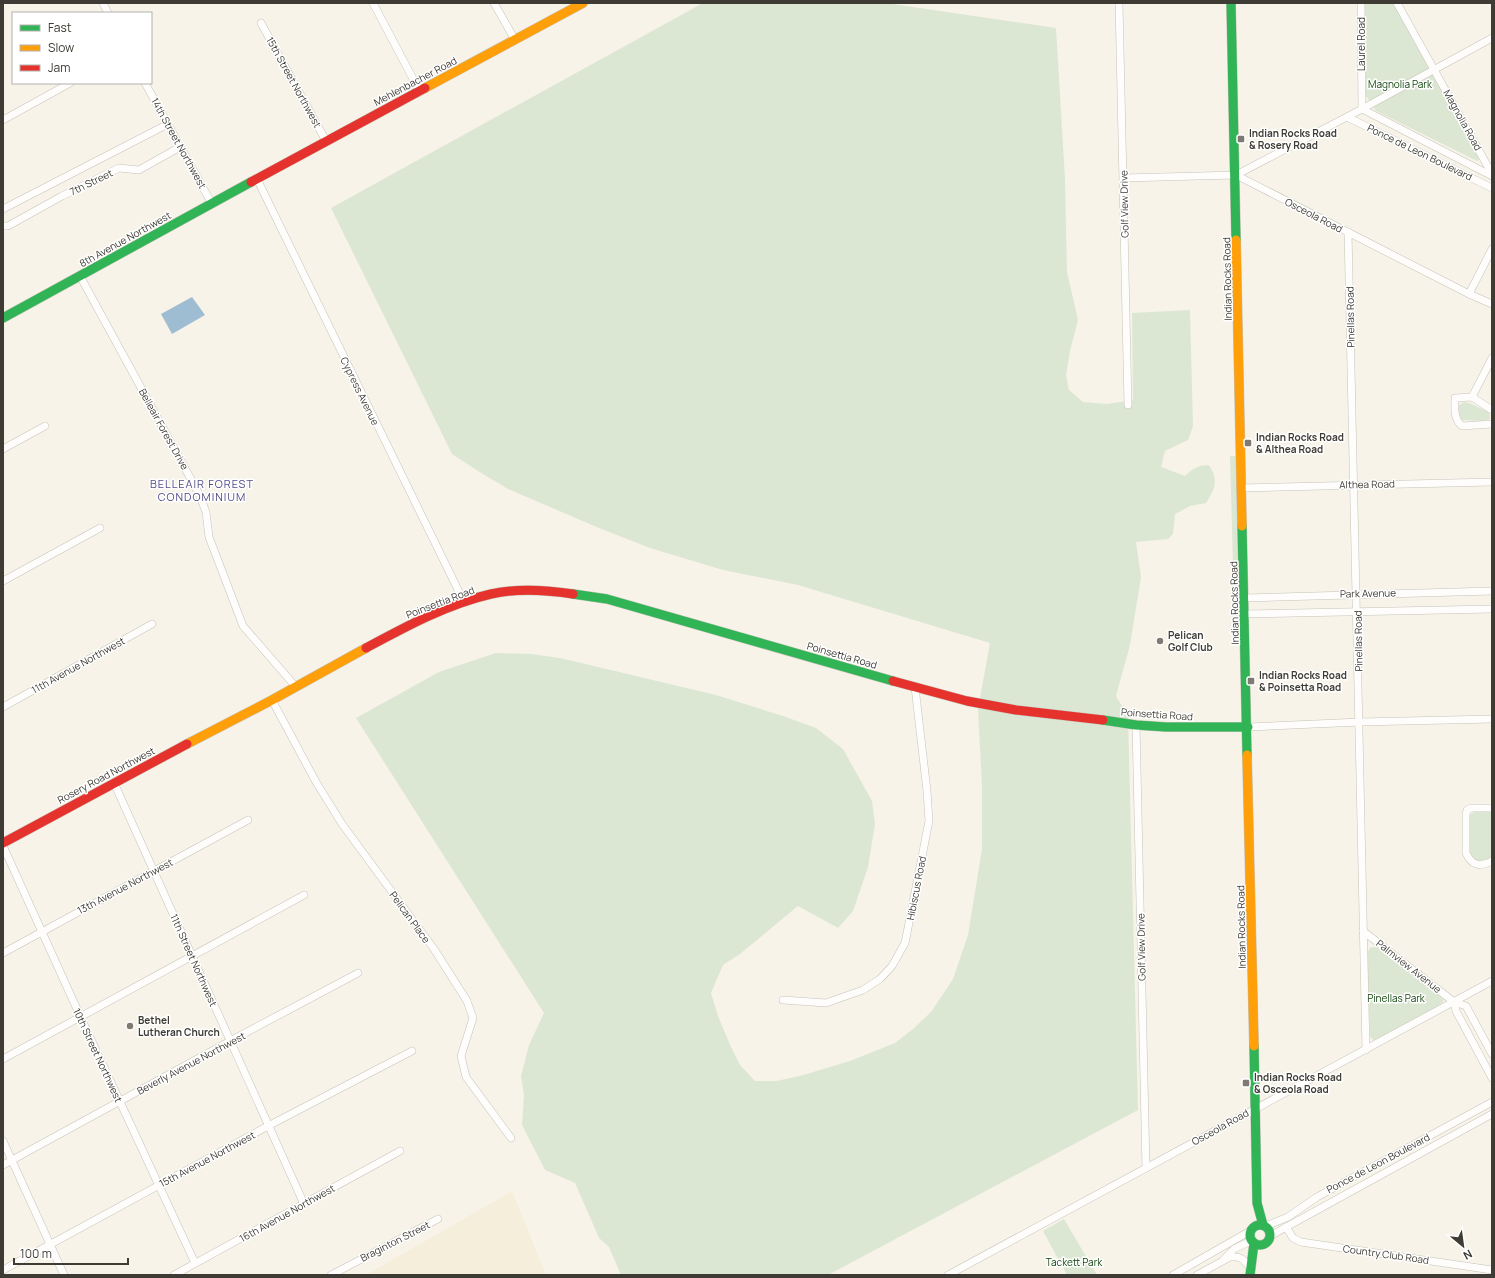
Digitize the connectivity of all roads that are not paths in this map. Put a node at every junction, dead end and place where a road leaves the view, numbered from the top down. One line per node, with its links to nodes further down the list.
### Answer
1 (103, 3): 9 (street)
2 (372, 3): 16 (street)
3 (494, 3): 12 (street)
4 (583, 3): 12 (street, Mehlenbacher Road)
5 (1119, 3): 25 (street, Golf View Drive)
6 (1231, 3): 23 (street, Indian Rocks Road)
7 (1361, 3): 17 (street, Laurel Road)
8 (1398, 3): 13 (street, Magnolia Road)
9 (108, 12)
10 (261, 23): 21 (street, 15th Street Northwest)
11 (1492, 38): 13 (street)
12 (515, 40): 16 (street, Mehlenbacher Road)
13 (1435, 69): 17 (street); 24 (street, Magnolia Road)
14 (68, 84): 19 (street)
15 (146, 84): 20 (street, 14th Street Northwest)
16 (420, 92): 21 (street, Mehlenbacher Road)
17 (1362, 109): 18 (street); 24 (street, Ponce de Leon Boulevard)
18 (1347, 117): 23 (street); 27 (street, Ponce de Leon Boulevard)
19 (3, 120)
20 (168, 124): 22 (street, 14th Street Northwest); 29 (street, 7th Street)
21 (326, 141): 26 (street, Mehlenbacher Road)
22 (180, 147): 28 (street, 14th Street Northwest); 30 (street, 7th Street)
23 (1236, 175): 25 (street, Osceola Road); 31 (street, Osceola Road); 46 (street, Indian Rocks Road)
24 (1492, 175)
25 (1124, 178): 39 (street, Golf View Drive)
26 (257, 179): 28 (street, 8th Avenue Northwest); 52 (street, Cypress Avenue)
27 (1492, 188)
28 (212, 204): 33 (street, 8th Avenue Northwest)
29 (3, 210)
30 (3, 226)
31 (1348, 232): 34 (street, Osceola Road); 45 (street, Pinellas Road)
32 (1492, 249): 34 (street)
33 (80, 276): 36 (street, 8th Avenue Northwest); 57 (street, Belleair Forest Drive)
34 (1470, 294): 35 (street, Osceola Road)
35 (1492, 304)
36 (3, 318)
37 (1492, 358): 38 (street)
38 (1472, 397): 40 (street); 41 (street)
39 (1128, 405)
40 (1492, 410)
41 (1492, 424)
42 (45, 426): 43 (street)
43 (3, 449)
44 (1492, 482): 45 (street, Althea Road)
45 (1354, 484): 46 (street, Althea Road); 50 (street, Pinellas Road)
46 (1242, 488): 51 (street, Indian Rocks Road)
47 (100, 528): 48 (street)
48 (3, 581)
49 (1492, 591): 50 (street, Park Avenue)
50 (1356, 594): 51 (street, Park Avenue); 54 (street, Pinellas Road)
51 (1245, 598): 55 (street, Indian Rocks Road)
52 (464, 602): 57 (street, Poinsettia Road); 58 (street, Poinsettia Road)
53 (1492, 609): 54 (street, Park Avenue)
54 (1357, 612): 55 (street, Park Avenue); 62 (street, Pinellas Road)
55 (1245, 614): 65 (street, Indian Rocks Road)
56 (152, 624): 60 (street, 11th Avenue Northwest)
57 (296, 687): 59 (street, Poinsettia Road)
58 (914, 687): 63 (street, Poinsettia Road); 79 (street, Hibiscus Road)
59 (272, 700): 64 (street, Poinsettia Road); 93 (street, Pelican Place)
60 (3, 707)
61 (1492, 719): 62 (street, Poinsettia Road)
62 (1360, 722): 65 (street, Poinsettia Road); 74 (street, Pinellas Road)
63 (1136, 725): 65 (street, Poinsettia Road); 98 (street, Golf View Drive)
64 (220, 726): 66 (street, Rosery Road Northwest)
65 (1248, 726): 90 (street, Indian Rocks Road)
66 (114, 783): 69 (street, Rosery Road Northwest); 71 (street, 11th Street Northwest)
67 (1492, 808): 70 (street)
68 (248, 820): 71 (street, 13th Avenue Northwest)
69 (3, 844): 73 (street, 10th Street Northwest)
70 (1492, 862)
71 (154, 871): 73 (street, 13th Avenue Northwest); 76 (street, 11th Street Northwest)
72 (304, 895): 76 (street)
73 (42, 931): 75 (street, 13th Avenue Northwest); 81 (street, 10th Street Northwest)
74 (1364, 931): 80 (street, Palmview Avenue); 83 (street, Pinellas Road)
75 (3, 953)
76 (192, 956): 81 (street); 82 (street, 11th Street Northwest)
77 (358, 973): 82 (street, Beverly Avenue Northwest)
78 (1492, 981): 80 (street, Osceola Road)
79 (783, 1000)
80 (1454, 1002): 83 (street, Osceola Road); 85 (street, Palmview Avenue); 87 (street)
81 (81, 1018): 86 (street); 88 (street, 10th Street Northwest)
82 (230, 1041): 88 (street, Beverly Avenue Northwest); 92 (street, 11th Street Northwest)
83 (1366, 1050): 90 (street, Osceola Road)
84 (412, 1051): 92 (street, 15th Avenue Northwest)
85 (1492, 1054)
86 (3, 1059)
87 (1492, 1078)
88 (120, 1101): 96 (street, Beverly Avenue Northwest); 99 (street, 10th Street Northwest)
89 (1492, 1102): 103 (street, Ponce de Leon Boulevard)
90 (1256, 1108): 98 (street, Osceola Road); 100 (street, Indian Rocks Road)
91 (1492, 1114): 104 (street, Ponce de Leon Boulevard)
92 (268, 1126): 99 (street, 15th Avenue Northwest); 101 (street, 11th Street Northwest)
93 (511, 1138)
94 (3, 1141): 96 (street)
95 (400, 1151): 101 (street, 16th Avenue Northwest)
96 (12, 1161): 97 (street, Beverly Avenue Northwest); 109 (street)
97 (3, 1165)
98 (1146, 1168): 118 (street, Osceola Road)
99 (158, 1185): 109 (street, 15th Avenue Northwest); 111 (street, 10th Street Northwest)
100 (1257, 1203): 103 (street, Indian Rocks Road); 105 (street, Indian Rocks Road)
101 (304, 1204): 111 (street, 16th Avenue Northwest)
102 (438, 1219): 117 (street, Braginton Street)
103 (1265, 1226): 105 (street); 106 (street)
104 (1286, 1227): 106 (street, Ponce de Leon Boulevard); 113 (street, Country Club Road)
105 (1251, 1229): 107 (street); 119 (street)
106 (1270, 1236): 108 (street)
107 (1253, 1242): 108 (street); 110 (street); 114 (street)
108 (1264, 1244): 114 (street)
109 (51, 1245): 112 (street, 15th Avenue Northwest); 115 (street)
110 (1221, 1262): 114 (street); 120 (street)
111 (195, 1263): 116 (street, 16th Avenue Northwest)
112 (3, 1270)
113 (1492, 1270)
114 (1250, 1272)
115 (64, 1275)
116 (174, 1275)
117 (331, 1275)
118 (948, 1275)
119 (1173, 1275)
120 (1197, 1275)

